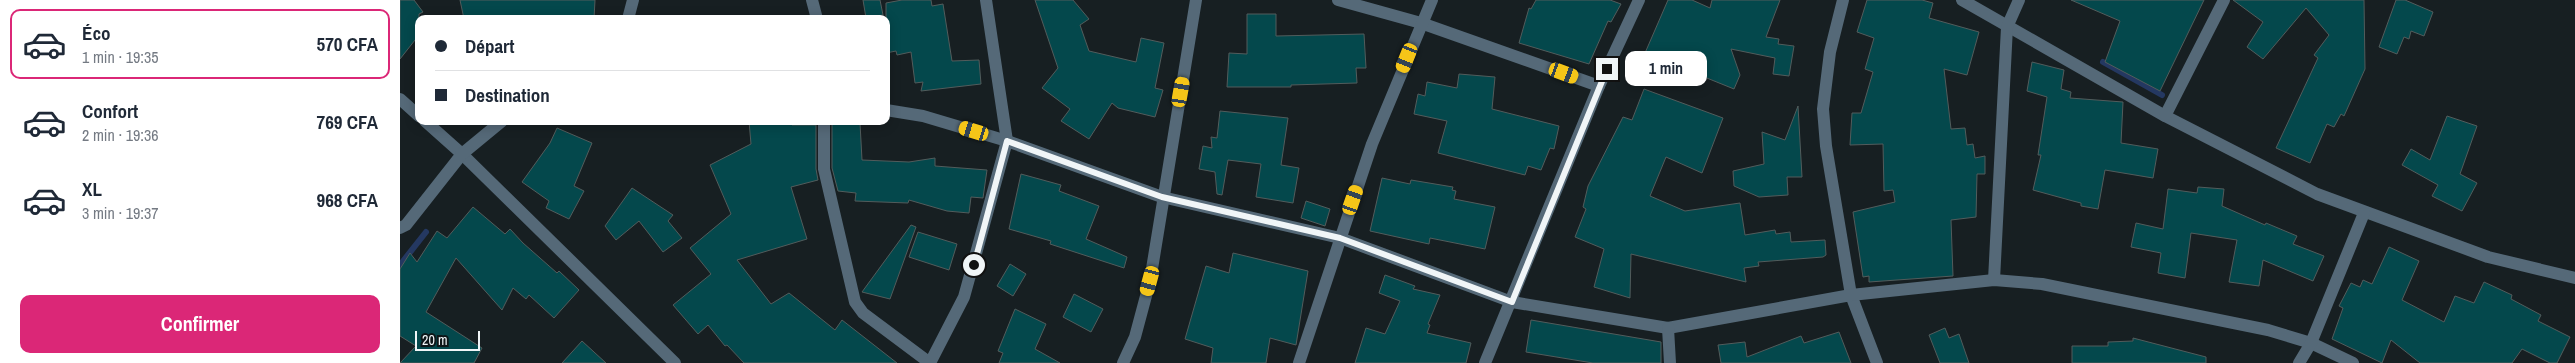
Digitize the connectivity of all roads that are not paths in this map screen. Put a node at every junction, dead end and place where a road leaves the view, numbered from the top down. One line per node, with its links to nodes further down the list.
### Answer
1 (633, 0): 12 (street)
2 (812, 0): 13 (street)
3 (986, 0): 24 (street)
4 (1196, 0): 26 (street)
5 (1338, 0): 14 (street)
6 (1432, 0): 14 (street)
7 (1639, 0): 16 (street)
8 (1843, 0): 32 (street)
9 (1962, 0): 15 (street)
10 (2018, 0): 15 (street)
11 (2224, 0): 20 (street)
12 (629, 15)
13 (815, 15)
14 (1421, 23): 16 (street); 29 (street)
15 (2007, 27): 20 (street); 31 (street)
16 (1599, 86): 33 (street)
17 (400, 99): 19 (street)
18 (890, 111): 24 (street)
19 (415, 112)
20 (2165, 116): 27 (street)
21 (429, 125): 25 (street)
22 (497, 125): 25 (street)
23 (824, 125): 37 (street)
24 (1007, 141): 26 (street); 37 (street)
25 (462, 154): 28 (street); 36 (street)
26 (1162, 197): 29 (street); 38 (street)
27 (2364, 213): 30 (street); 35 (street)
28 (402, 230)
29 (1340, 238): 33 (street); 39 (street)
30 (2575, 278)
31 (1994, 280): 32 (street); 35 (street)
32 (1851, 295): 34 (street); 42 (street)
33 (1512, 302): 34 (street); 40 (street)
34 (1668, 328): 41 (street)
35 (2311, 344): 43 (street); 44 (street)
36 (675, 363)
37 (930, 363)
38 (1123, 363)
39 (1299, 363)
40 (1485, 363)
41 (1670, 363)
42 (1877, 363)
43 (2299, 363)
44 (2353, 363)

